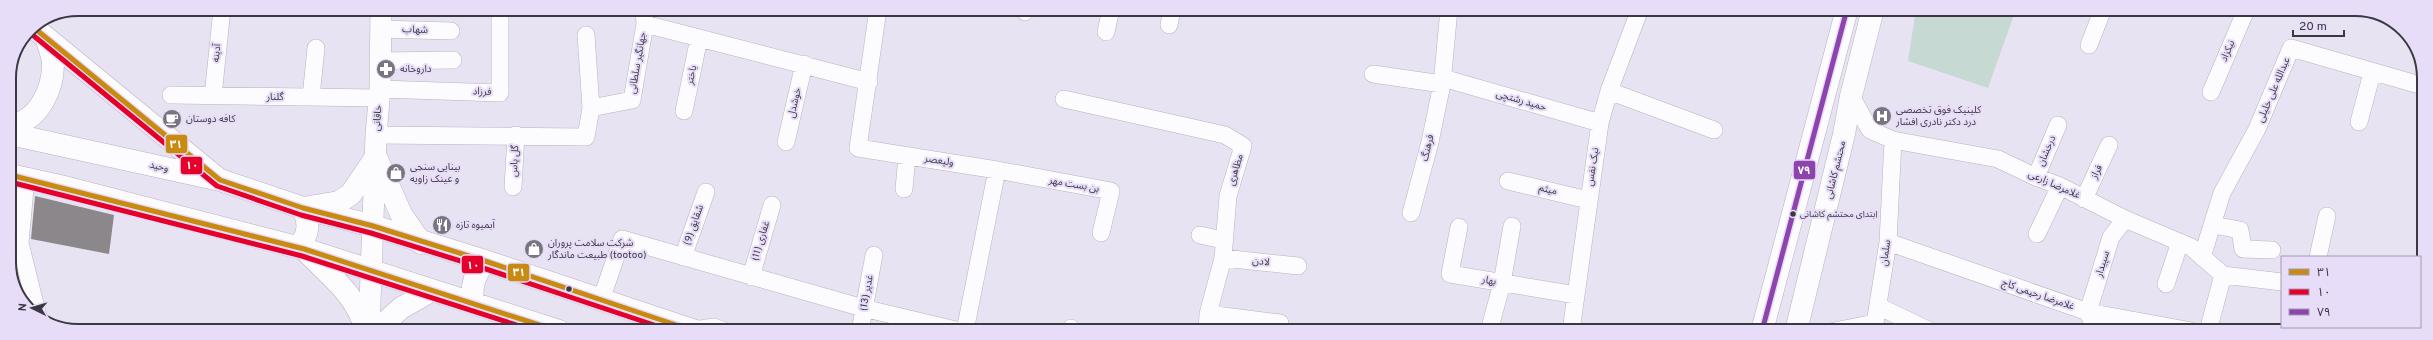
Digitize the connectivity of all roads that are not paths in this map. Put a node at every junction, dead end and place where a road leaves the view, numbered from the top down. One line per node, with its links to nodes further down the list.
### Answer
1 (221, 16): 32 (street, آدینه)
2 (500, 16): 30 (street, فرزاد)
3 (877, 16): 26 (street, ولیعصر)
4 (1109, 16): 14 (street)
5 (1448, 16): 25 (street)
6 (1637, 16): 28 (street, نیک نفس)
7 (1845, 16): 99 (main road)
8 (1871, 16): 33 (main road, محتشم کاشانی)
9 (2101, 16): 18 (street)
10 (2243, 16): 29 (street, نیکزاد)
11 (645, 17): 17 (street, جهانگیر سلطانی); 36 (street, جهانگیر سلطانی)
12 (380, 19): 13 (street, شهاب); 21 (street, خاقانی)
13 (451, 31)
14 (1106, 32)
15 (40, 33): 40 (main road); 56 (main road)
16 (586, 35): 36 (street)
17 (700, 38): 22 (street, جهانگیر سلطانی); 37 (street, باختر)
18 (2089, 46)
19 (316, 48): 34 (street)
20 (453, 60): 21 (street)
21 (380, 61): 30 (street, خاقانی)
22 (804, 64): 26 (street, جهانگیر سلطانی); 49 (street, خوشدل)
23 (2372, 73): 27 (street, عبدالله علی خلیلی); 38 (street); 69 (street, عبدالله علی خلیلی)
24 (1373, 74): 25 (street, حمید رشتچی)
25 (1442, 81): 39 (street, حمید رشتچی); 66 (street, فرهنگ)
26 (869, 82): 51 (street, ولیعصر)
27 (2417, 84)
28 (1609, 91): 39 (street, نیک نفس); 42 (street)
29 (2211, 92)
30 (380, 93): 34 (street, گلنار); 46 (street, خاقانی)
31 (171, 95): 32 (street, گلنار)
32 (213, 96): 34 (street, گلنار)
33 (1850, 96): 43 (street); 44 (main road, محتشم کاشانی)
34 (312, 97)
35 (1064, 99): 76 (street, مظاهری)
36 (591, 108): 47 (street)
37 (684, 111)
38 (2359, 122)
39 (1600, 123): 63 (street, نیک نفس)
40 (16, 124)
41 (2058, 125): 55 (street, درخشان)
42 (1714, 130)
43 (1870, 130): 44 (street); 48 (street, غلامرضا زارعی)
44 (1844, 134): 106 (main road, محتشم کاشانی)
45 (16, 135): 56 (main road, وحید)
46 (376, 135): 47 (street); 52 (street, خاقانی)
47 (516, 135): 59 (street, گل یاس)
48 (1893, 140): 55 (street, غلامرضا زارعی); 77 (street, سلمان)
49 (786, 142)
50 (2109, 145): 62 (street, فراز)
51 (907, 156): 53 (street, ولیعصر); 60 (street)
52 (376, 157): 65 (main road); 70 (street, خاقانی); 79 (main road)
53 (996, 170): 73 (street, بن بست مهر); 114 (street)
54 (18, 177): 80 (main road); 101 (street)
55 (2036, 177): 58 (street, غلامرضا زارعی)
56 (220, 180): 65 (main road, وحید)
57 (1508, 181): 63 (street, میثم)
58 (2060, 186): 62 (street, غلامرضا زارعی); 74 (street)
59 (513, 187)
60 (904, 189)
61 (706, 192): 84 (street, شقایق (9))
62 (2084, 199): 68 (street, غلامرضا زارعی)
63 (1588, 200): 96 (street, نیک نفس)
64 (772, 205): 91 (street, غفاری (11))
65 (303, 208): 70 (main road, وحید); 80 (main road)
66 (1411, 213)
67 (2327, 216): 83 (street)
68 (2125, 219): 78 (street, غلامرضا زارعی); 103 (street, سپیدار)
69 (2212, 225): 81 (street); 85 (street, عبدالله علی خلیلی)
70 (373, 226): 79 (main road, وحید); 89 (street, خاقانی)
71 (1512, 226): 93 (street)
72 (1459, 227): 93 (street, بهار)
73 (1101, 233)
74 (2037, 234)
75 (1200, 235): 76 (street)
76 (1223, 240): 86 (street, مظاهری)
77 (1888, 242): 100 (street, سلمان); 103 (street, غلامرضا رحیمی کاج)
78 (2180, 242): 85 (street, غلامرضا زارعی); 94 (street)
79 (421, 243): 87 (main road, وحید)
80 (301, 248): 89 (main road); 107 (main road)
81 (2272, 250)
82 (874, 255): 102 (street, غدیر (13))
83 (2318, 256)
84 (683, 257): 91 (street); 97 (street)
85 (2202, 257): 90 (street, غلامرضا زارعی)
86 (1223, 258): 88 (street, لادن); 104 (street, مظاهری)
87 (485, 261): 97 (main road, وحید); 98 (main road)
88 (1298, 266)
89 (371, 271): 95 (main road); 108 (street, خاقانی)
90 (2223, 275): 92 (street); 122 (street)
91 (750, 277): 102 (street)
92 (2281, 282)
93 (1502, 283): 96 (street, بهار); 115 (street)
94 (2166, 284)
95 (431, 291): 98 (main road); 109 (main road)
96 (1576, 295): 116 (street, نیک نفس)
97 (601, 300): 111 (main road, وحید)
98 (472, 301): 110 (main road)
99 (1770, 303): 106 (main road); 117 (main road)
100 (1878, 306): 118 (street, سلمان); 119 (street)
101 (36, 308)
102 (863, 308): 112 (street, غدیر (13)); 113 (street)
103 (2088, 312): 120 (street); 121 (street, غلامرضا رحیمی کاج)
104 (1207, 323): 105 (street)
105 (1280, 323)
106 (1798, 323)
107 (365, 324)
108 (367, 324)
109 (383, 324)
110 (539, 324)
111 (675, 324)
112 (861, 324)
113 (930, 324)
114 (965, 324)
115 (1491, 324)
116 (1572, 324)
117 (1764, 324)
118 (1871, 324)
119 (1915, 324)
120 (2093, 324)
121 (2154, 324)
122 (2210, 324)

